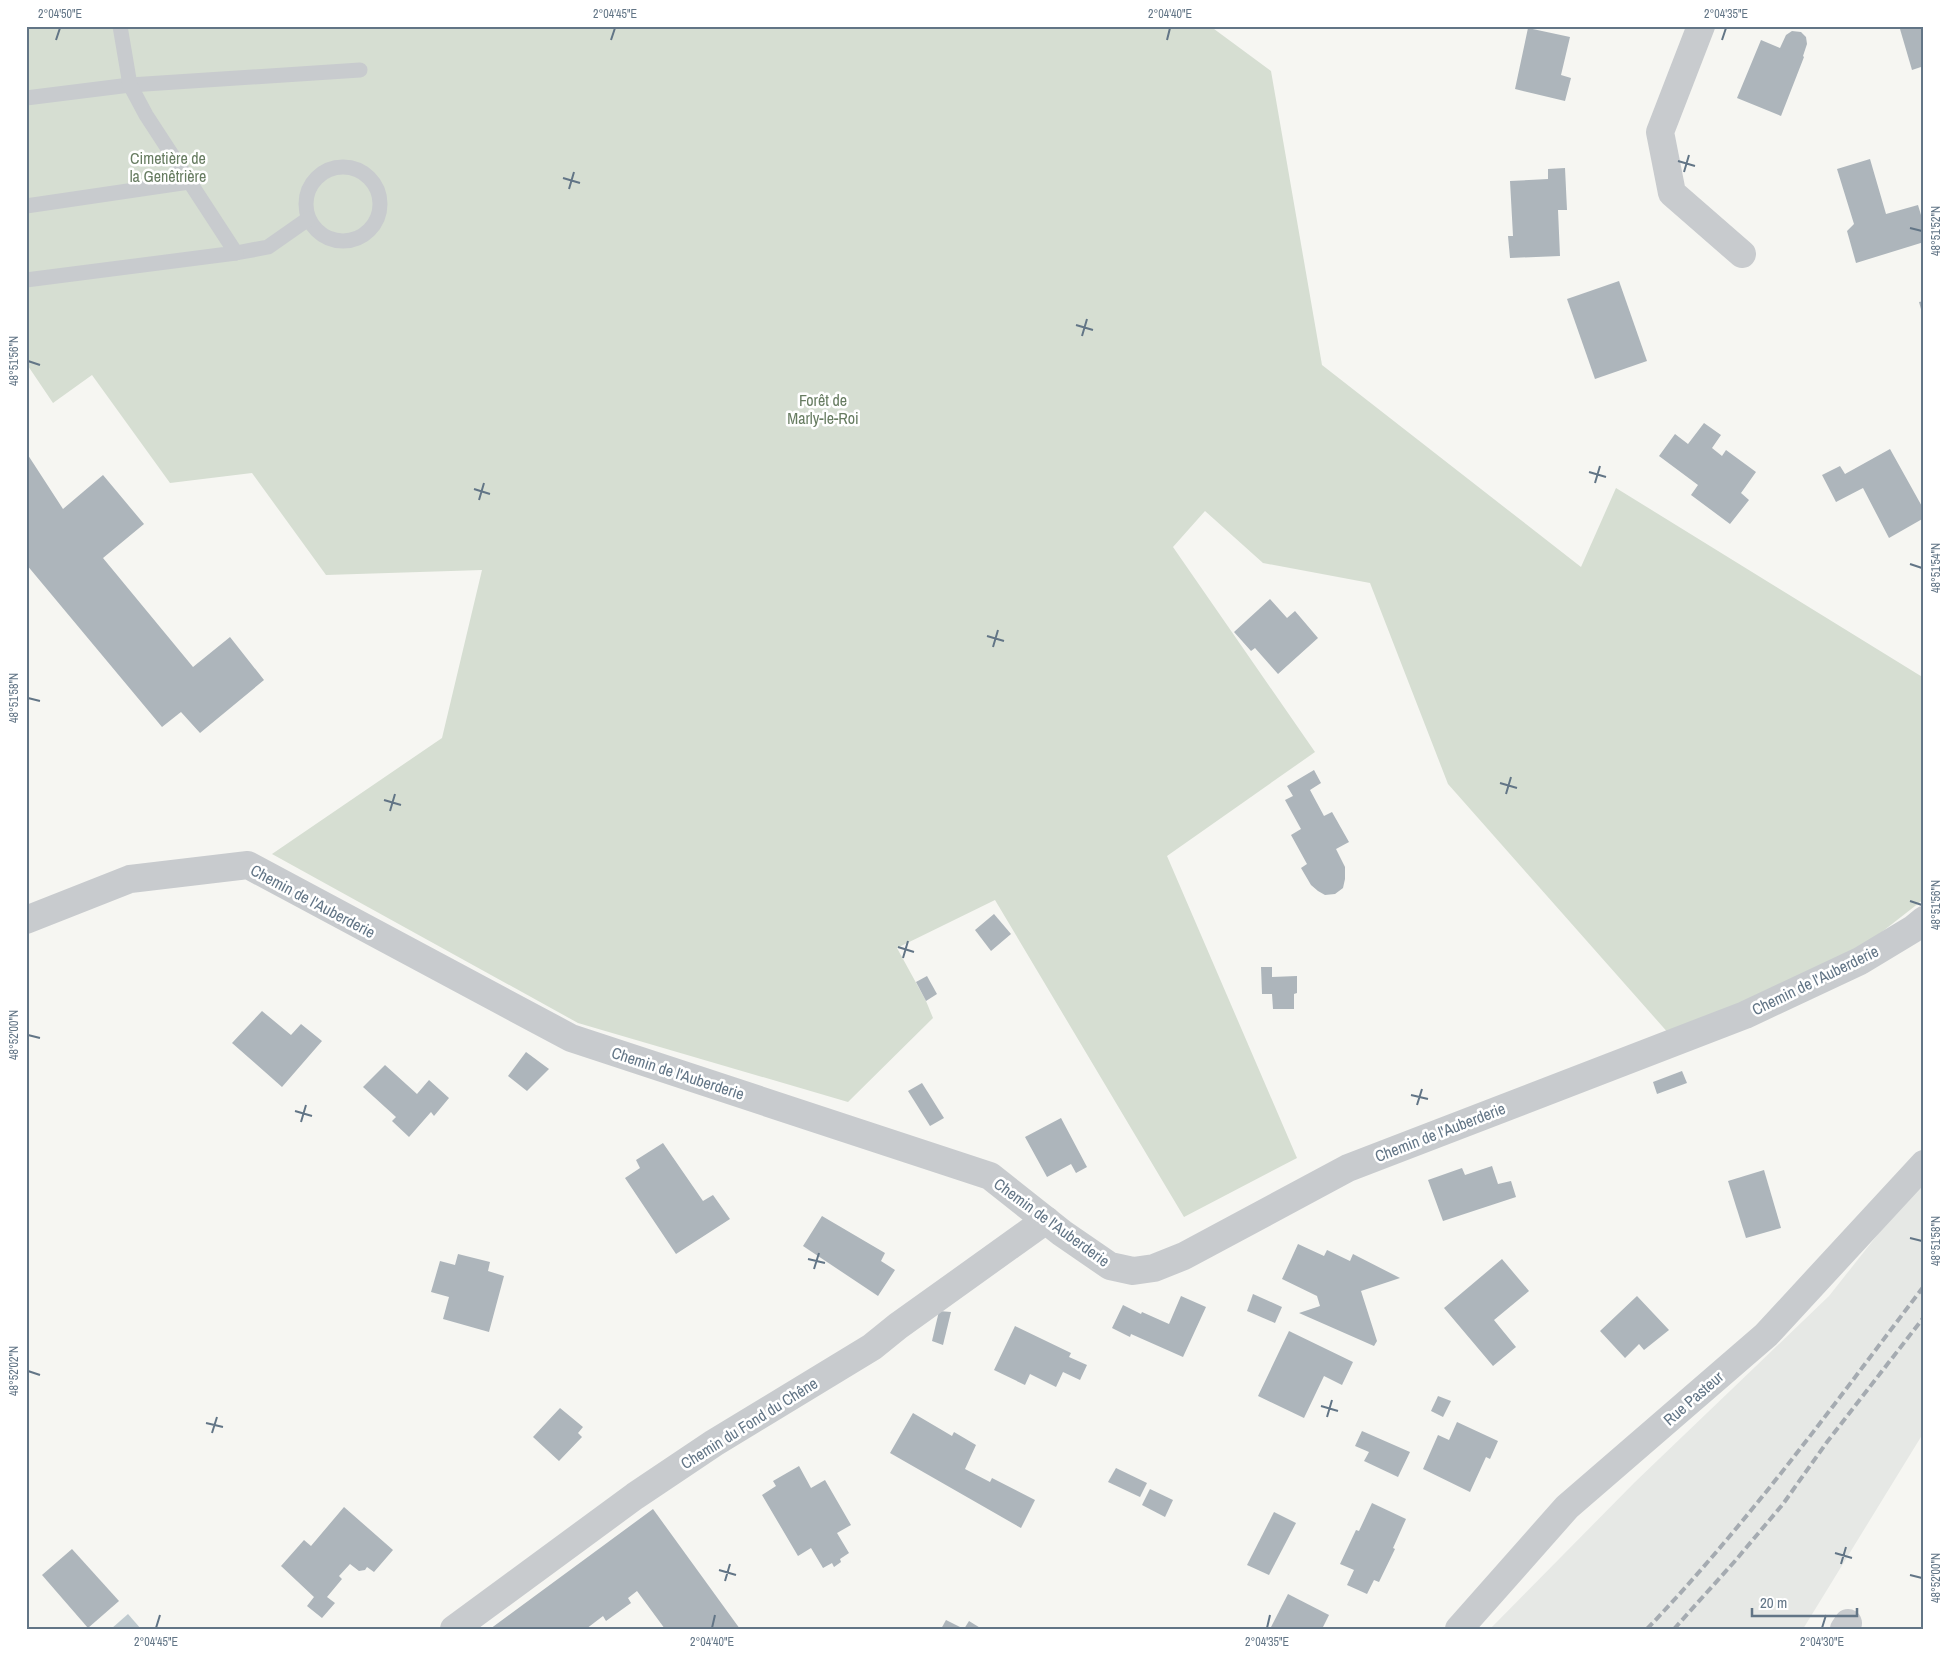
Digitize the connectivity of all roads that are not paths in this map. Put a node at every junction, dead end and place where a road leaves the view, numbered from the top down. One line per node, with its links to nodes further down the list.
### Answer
1 (120, 26): 4 (lane)
2 (1701, 26): 10 (street)
3 (360, 70): 4 (lane)
4 (130, 85): 5 (lane); 6 (lane)
5 (26, 98)
6 (189, 182): 7 (lane); 9 (lane)
7 (26, 206)
8 (308, 220): 8 (lane); 9 (lane)
9 (236, 253): 11 (lane)
10 (1742, 254)
11 (26, 280)
12 (26, 920): 15 (street, Chemin de l'Auberderie)
13 (1924, 920): 15 (street, Chemin de l'Auberderie)
14 (1924, 1164): 17 (street, Rue Pasteur)
15 (1054, 1226): 16 (street, Chemin du Fond du Chêne)
16 (454, 1629)
17 (1459, 1629)

